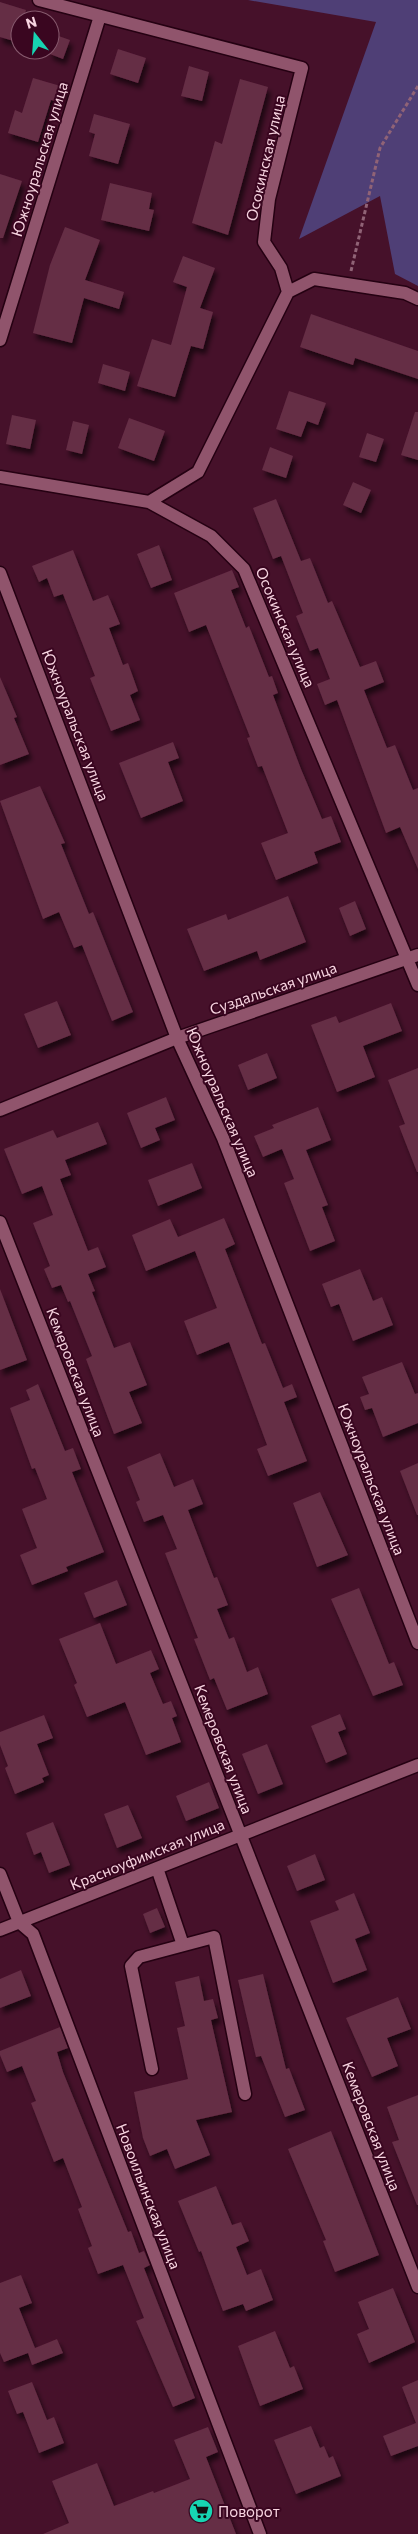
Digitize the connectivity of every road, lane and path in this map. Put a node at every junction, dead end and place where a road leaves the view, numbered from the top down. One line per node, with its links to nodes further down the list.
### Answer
1 (39, 0): 2 (street)
2 (100, 16): 5 (street, Осокинская улица); 7 (street, Южноуральская улица)
3 (418, 86): 4 (path)
4 (348, 284): 5 (street); 6 (street)
5 (288, 292): 9 (street)
6 (418, 299)
7 (0, 340)
8 (0, 477): 9 (street, Осокинская улица)
9 (149, 502): 11 (street, Осокинская улица)
10 (0, 573): 13 (street, Южноуральская улица)
11 (413, 957): 12 (street, Осокинская улица); 13 (street, Суздальская улица)
12 (418, 984)
13 (177, 1038): 14 (street, Суздальская улица); 16 (street, Южноуральская улица)
14 (0, 1110)
15 (0, 1222): 18 (street, Кемеровская улица)
16 (418, 1643)
17 (418, 1765): 18 (street, Красноуфимская улица)
18 (240, 1835): 19 (street, Красноуфимская улица); 26 (street, Кемеровская улица)
19 (156, 1868): 21 (street, Красноуфимская улица); 23 (street)
20 (0, 1874): 21 (street, Новоильинская улица)
21 (19, 1922): 22 (street, Красноуфимская улица); 27 (street, Новоильинская улица)
22 (0, 1930)
23 (183, 1945): 24 (street); 25 (street)
24 (152, 2069)
25 (245, 2094)
26 (418, 2287)
27 (260, 2534)

